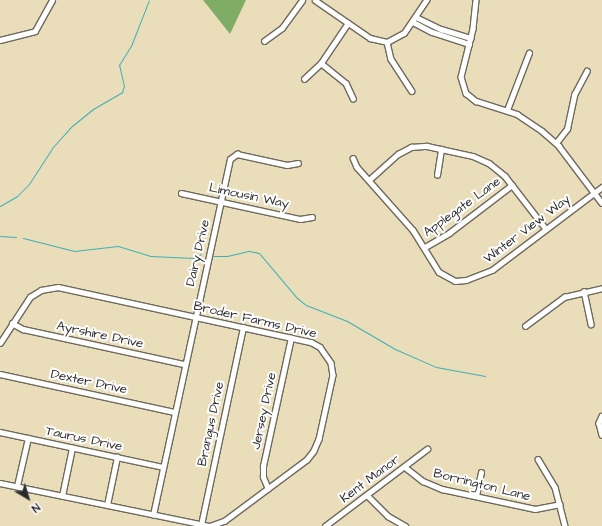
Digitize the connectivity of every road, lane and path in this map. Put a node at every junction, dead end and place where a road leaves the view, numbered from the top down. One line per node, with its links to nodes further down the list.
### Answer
1 (52, 0): 12 (street)
2 (302, 0): 13 (street)
3 (315, 0): 8 (street)
4 (426, 0): 6 (street)
5 (476, 0): 11 (street)
6 (416, 17): 7 (street); 9 (street)
7 (413, 22): 10 (street); 14 (street)
8 (348, 23): 14 (street); 17 (street)
9 (441, 30): 10 (street); 11 (street)
10 (440, 35): 15 (street)
11 (471, 38): 15 (street)
12 (0, 40)
13 (264, 41)
14 (387, 42): 20 (street)
15 (469, 44): 22 (street)
16 (529, 53): 22 (street)
17 (321, 63): 19 (street); 21 (street)
18 (587, 71): 23 (street)
19 (304, 79)
20 (412, 90)
21 (353, 98)
22 (507, 110): 23 (street)
23 (556, 143): 32 (street)
24 (441, 149): 27 (street); 28 (street); 29 (street)
25 (353, 158): 28 (street, Winter View Way)
26 (298, 163): 33 (street, Dairy Drive)
27 (437, 175)
28 (369, 180): 37 (street, Winter View Way)
29 (512, 185): 36 (street); 37 (street, Applegate Lane)
30 (602, 187): 32 (street, Winter View Way)
31 (181, 193): 33 (street, Limousin Way)
32 (594, 193): 34 (street); 36 (street, Winter View Way)
33 (221, 201): 35 (street, Limousin Way); 40 (street, Dairy Drive)
34 (602, 203)
35 (312, 217)
36 (546, 229): 37 (street, Winter View Way)
37 (425, 247)
38 (602, 288): 39 (street)
39 (584, 291): 42 (street); 43 (street)
40 (195, 317): 41 (street, Broder Farms Drive); 44 (street, Broder Farms Drive); 47 (street, Dairy Drive)
41 (12, 323): 46 (street, Broder Farms Drive); 47 (street, Ayrshire Drive)
42 (591, 324)
43 (525, 326)
44 (243, 327): 45 (street, Broder Farms Drive); 70 (street, Brangus Drive)
45 (292, 338): 63 (street, Jersey Drive); 63 (street, Broder Farms Drive)
46 (0, 343)
47 (184, 364): 49 (street, Dairy Drive)
48 (0, 374): 49 (street, Dexter Drive)
49 (174, 412): 58 (street, Dairy Drive)
50 (602, 416): 52 (street)
51 (0, 432): 53 (street, Taurus Drive)
52 (602, 435)
53 (28, 438): 54 (street, Taurus Drive); 62 (street)
54 (72, 448): 56 (street, Taurus Drive); 65 (street)
55 (427, 449): 59 (street, Kent Manor)
56 (117, 457): 58 (street, Taurus Drive); 68 (street)
57 (538, 459): 67 (street)
58 (163, 467): 69 (street, Dairy Drive)
59 (405, 467): 64 (street, Kent Manor); 66 (street, Borrington Lane)
60 (481, 473): 66 (street)
61 (0, 483): 62 (street, Broder Farms Drive)
62 (17, 486): 65 (street, Broder Farms Drive)
63 (268, 489): 71 (street, Broder Farms Drive)
64 (367, 495): 72 (street, Kent Manor); 73 (street)
65 (62, 496): 68 (street, Broder Farms Drive)
66 (476, 496): 67 (street, Borrington Lane)
67 (560, 504): 74 (street)
68 (108, 505): 69 (street, Broder Farms Drive)
69 (153, 515): 70 (street, Broder Farms Drive)
70 (201, 525): 71 (street, Broder Farms Drive)
71 (210, 526)
72 (326, 526)
73 (405, 526)
74 (565, 526)

